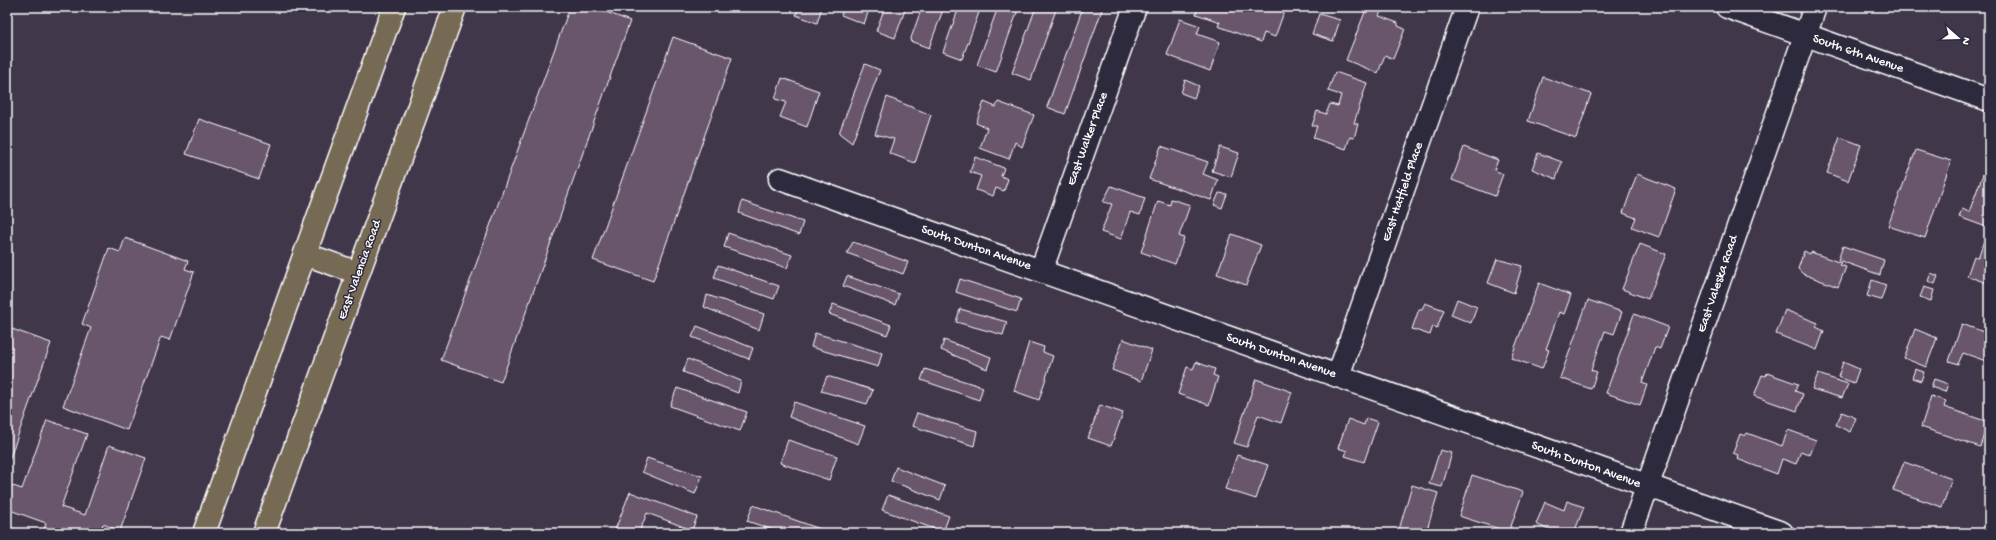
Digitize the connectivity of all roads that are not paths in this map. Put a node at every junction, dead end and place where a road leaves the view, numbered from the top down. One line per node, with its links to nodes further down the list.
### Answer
1 (394, 7): 10 (main road)
2 (455, 7): 12 (main road, East Valencia Road)
3 (1135, 7): 11 (street, East Walker Place)
4 (1467, 7): 13 (street, East Hatfield Place)
5 (1727, 7): 7 (street, South 6th Avenue)
6 (1816, 7): 7 (street, East Valeska Road)
7 (1806, 35): 8 (street, South 6th Avenue); 14 (street, East Valeska Road)
8 (1989, 100)
9 (780, 179): 11 (street, South Dunton Avenue)
10 (305, 254): 12 (main road); 15 (main road)
11 (1041, 271): 13 (street, South Dunton Avenue)
12 (358, 273): 16 (main road, East Valencia Road)
13 (1338, 376): 14 (street, South Dunton Avenue)
14 (1648, 486): 17 (street, East Valeska Road); 18 (street, South Dunton Avenue)
15 (204, 533)
16 (264, 533)
17 (1631, 533)
18 (1782, 533)

